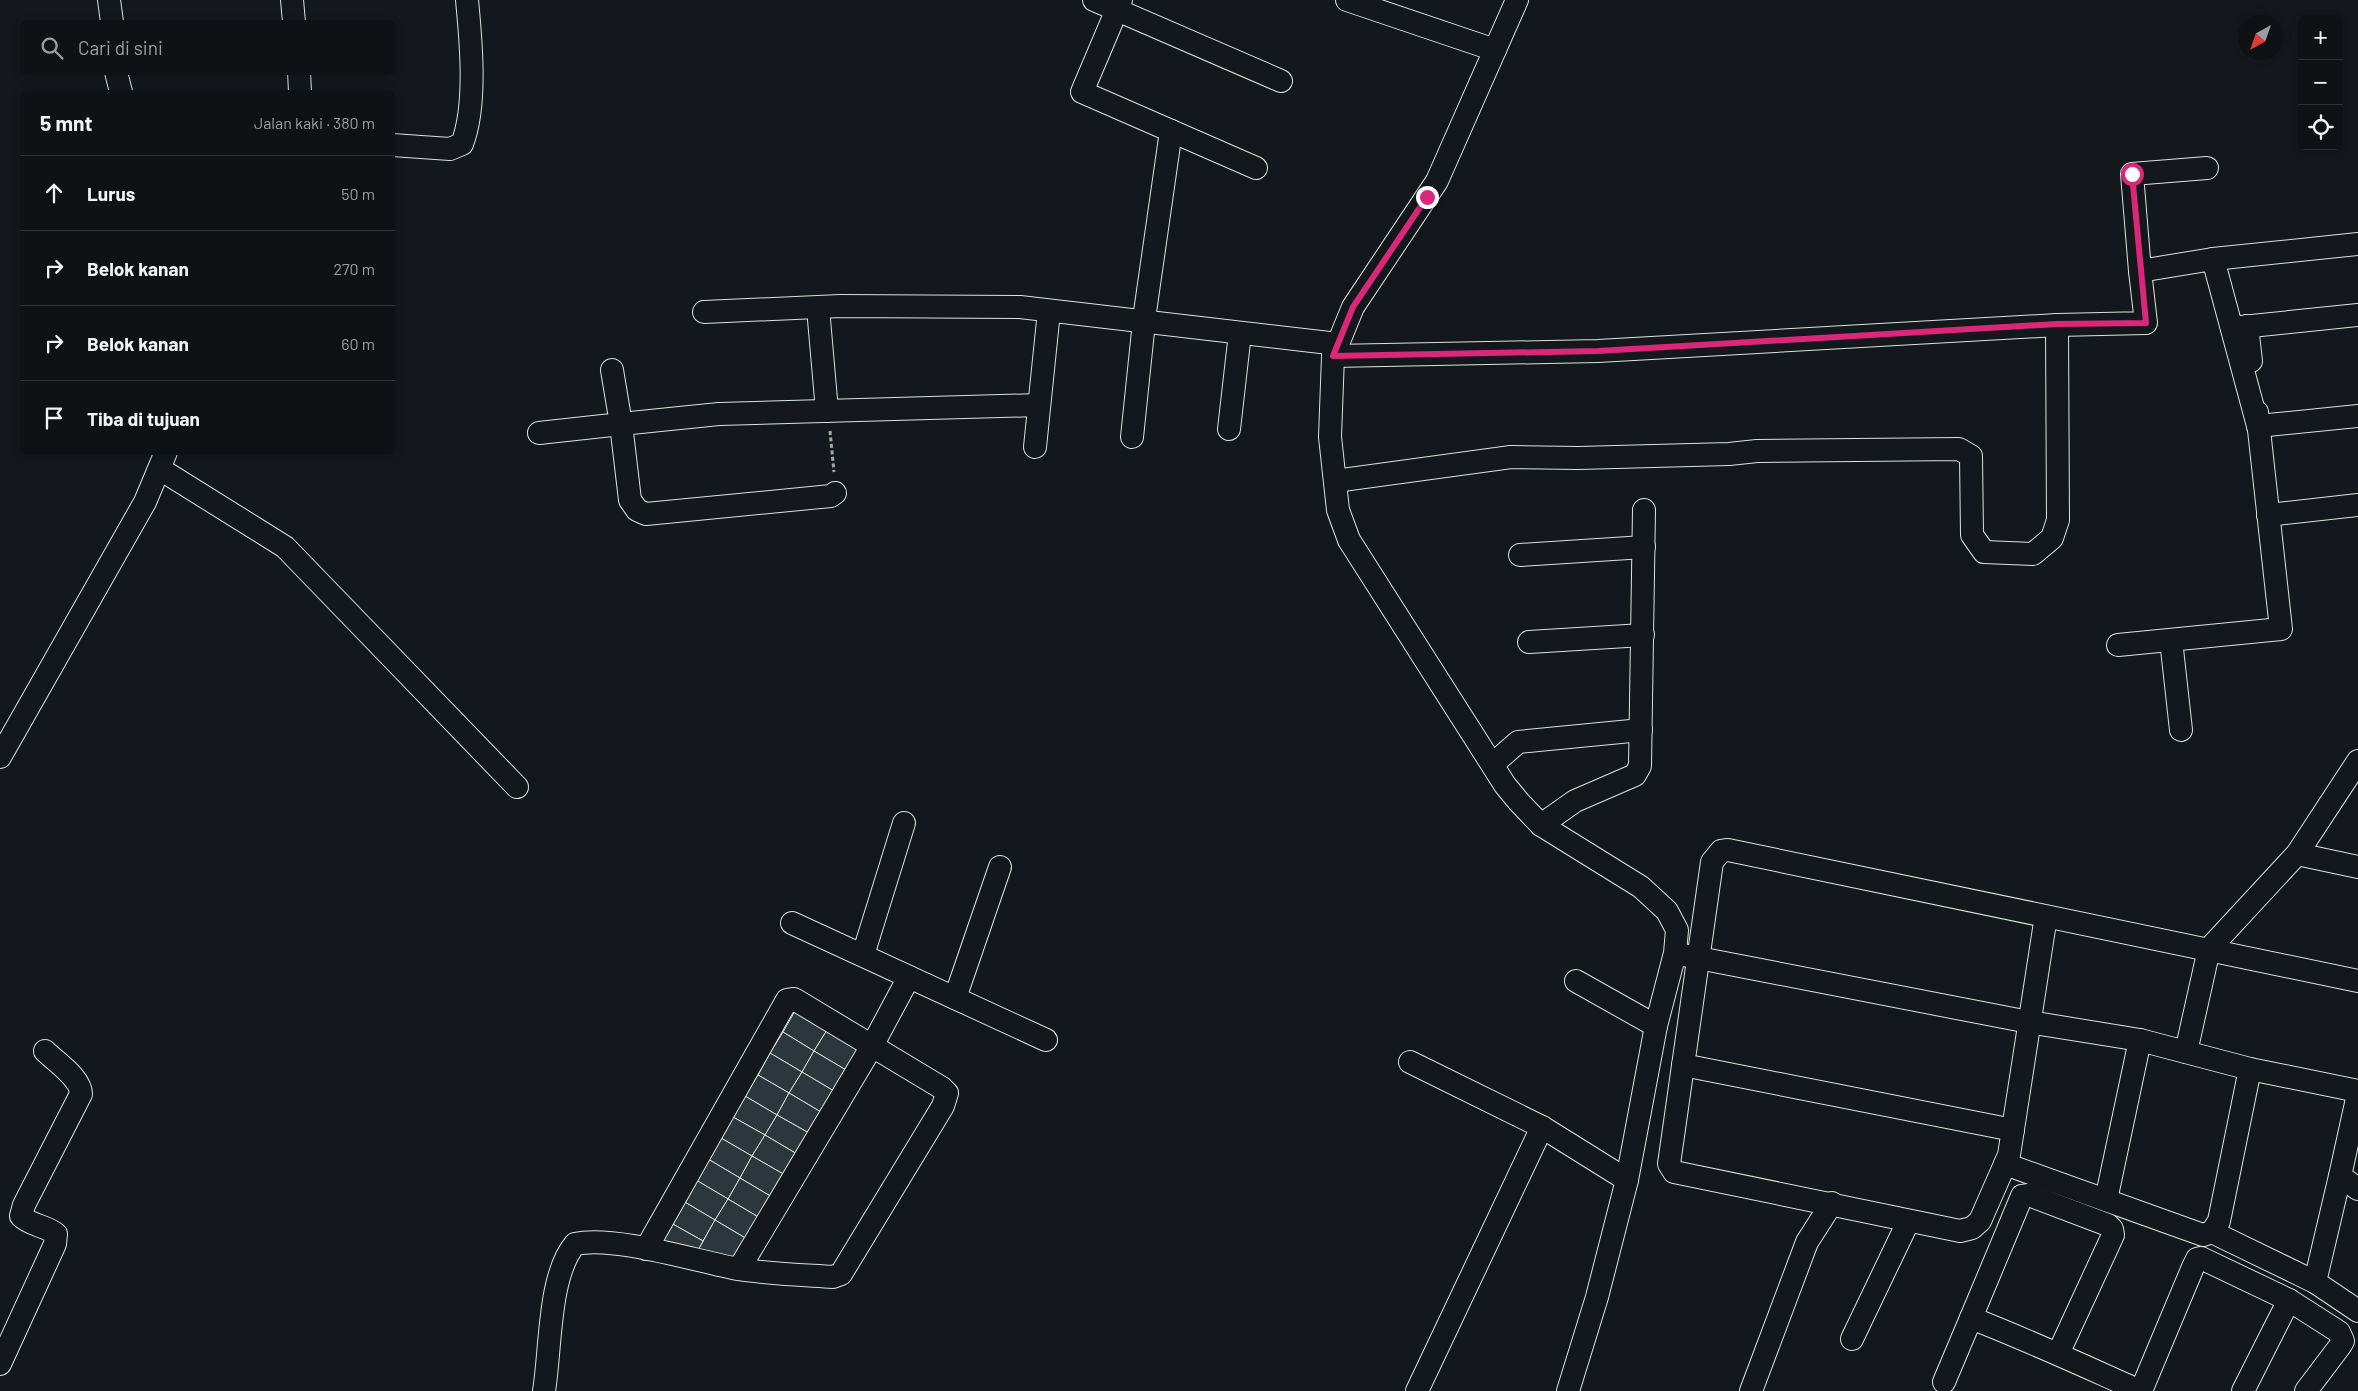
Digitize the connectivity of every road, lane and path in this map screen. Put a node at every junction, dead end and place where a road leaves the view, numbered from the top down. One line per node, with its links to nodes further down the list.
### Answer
1 (109, 0): 8 (street)
2 (292, 0): 9 (street)
3 (467, 0): 17 (street)
4 (1094, 0): 7 (street)
5 (1347, 0): 10 (street)
6 (1517, 0): 10 (street)
7 (1119, 5): 13 (street); 16 (street)
8 (112, 20)
9 (294, 20)
10 (1495, 50): 31 (street)
11 (117, 75): 14 (street)
12 (299, 75): 15 (street)
13 (1281, 81)
14 (120, 90)
15 (300, 90)
16 (1171, 131): 18 (street); 27 (street)
17 (395, 145)
18 (1256, 168)
19 (2207, 168): 22 (street)
20 (2358, 244): 21 (street)
21 (2212, 259): 22 (street); 29 (street)
22 (2140, 271): 28 (street)
23 (818, 308): 24 (street); 25 (street); 34 (street)
24 (1049, 311): 27 (street); 33 (street)
25 (704, 312)
26 (2358, 315): 29 (street)
27 (1144, 322): 30 (street); 40 (street)
28 (2057, 324): 31 (street); 43 (street)
29 (2239, 327): 37 (street)
30 (1240, 333): 31 (street); 38 (street)
31 (1336, 350): 43 (street)
32 (612, 370): 36 (street)
33 (1039, 405): 34 (street); 41 (street)
34 (827, 411): 36 (street); 44 (path)
35 (2358, 416): 37 (street)
36 (621, 424): 39 (street); 44 (street)
37 (2258, 426): 47 (street)
38 (1229, 429)
39 (538, 432)
40 (1132, 437)
41 (1035, 447)
42 (163, 461): 56 (street); 59 (street)
43 (1335, 481): 58 (street)
44 (835, 493)
45 (2358, 505): 47 (street)
46 (1644, 510): 48 (street)
47 (2268, 514): 51 (street)
48 (1644, 547): 49 (street); 50 (street)
49 (1520, 555)
50 (1642, 635): 52 (street); 54 (street)
51 (2171, 640): 53 (street); 55 (street)
52 (1529, 642)
53 (2118, 645)
54 (1641, 730): 58 (street); 61 (street)
55 (2181, 730)
56 (0, 757)
57 (2358, 761): 62 (street)
58 (1493, 764): 61 (street)
59 (517, 787)
60 (904, 824): 69 (street)
61 (1541, 825): 68 (street)
62 (2297, 854): 64 (street); 67 (street)
63 (1000, 867): 74 (street)
64 (2358, 867)
65 (2046, 916): 67 (street); 70 (street); 75 (street)
66 (792, 923): 69 (street)
67 (2209, 949): 73 (street); 81 (street)
68 (1675, 953): 70 (street); 76 (street)
69 (863, 954): 71 (street)
70 (1697, 958): 75 (street); 83 (street)
71 (909, 977): 74 (street); 79 (street)
72 (1576, 981): 76 (street)
73 (2358, 981)
74 (955, 998): 77 (street)
75 (2029, 1022): 78 (street); 87 (street)
76 (1656, 1026): 89 (street)
77 (1046, 1040)
78 (2140, 1040): 81 (street); 91 (street)
79 (872, 1046): 95 (street); 96 (street); 96 (street)
80 (45, 1051): 103 (street)
81 (2186, 1052): 84 (street)
82 (1410, 1062): 86 (street)
83 (1683, 1065): 87 (street); 92 (street)
84 (2250, 1069): 85 (street); 94 (street)
85 (2358, 1093): 90 (street)
86 (1542, 1127): 89 (street); 106 (street)
87 (2013, 1130): 88 (street)
88 (2005, 1164): 91 (street); 93 (street)
89 (1627, 1180): 107 (street)
90 (2349, 1182): 97 (street)
91 (2106, 1200): 94 (street)
92 (1832, 1203): 93 (street); 108 (street)
93 (1908, 1222): 101 (street)
94 (2212, 1232): 97 (street)
95 (646, 1249): 96 (street); 105 (street)
96 (739, 1269)
97 (2315, 1282): 99 (street)
98 (2289, 1300): 109 (street); 110 (street); 111 (street)
99 (2358, 1311)
100 (1971, 1318): 102 (street); 102 (street); 104 (street)
101 (1852, 1339)
102 (2058, 1354): 109 (street)
103 (0, 1364)
104 (1944, 1382)
105 (544, 1391)
106 (1417, 1391)
107 (1568, 1391)
108 (1751, 1391)
109 (2141, 1391)
110 (2243, 1391)
111 (2306, 1391)

